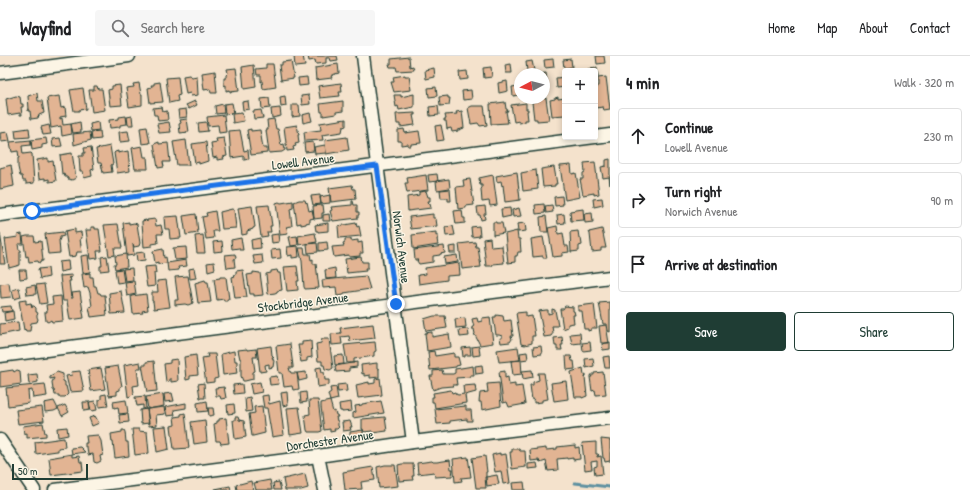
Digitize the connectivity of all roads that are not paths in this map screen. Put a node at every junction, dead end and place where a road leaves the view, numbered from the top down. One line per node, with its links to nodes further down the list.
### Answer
1 (129, 56): 3 (street)
2 (363, 56): 5 (street, Norwich Avenue)
3 (0, 73)
4 (610, 135): 5 (street, Lowell Avenue)
5 (377, 166): 6 (street, Lowell Avenue); 8 (street, Norwich Avenue)
6 (0, 215)
7 (610, 276): 8 (street, Stockbridge Avenue)
8 (396, 304): 9 (street, Stockbridge Avenue); 12 (street, Norwich Avenue)
9 (0, 356)
10 (610, 418): 12 (street, Dorchester Avenue)
11 (0, 440): 14 (street)
12 (413, 442): 13 (street, Dorchester Avenue)
13 (318, 456): 15 (street, Dorchester Avenue); 16 (street)
14 (34, 490)
15 (55, 490)
16 (325, 490)

